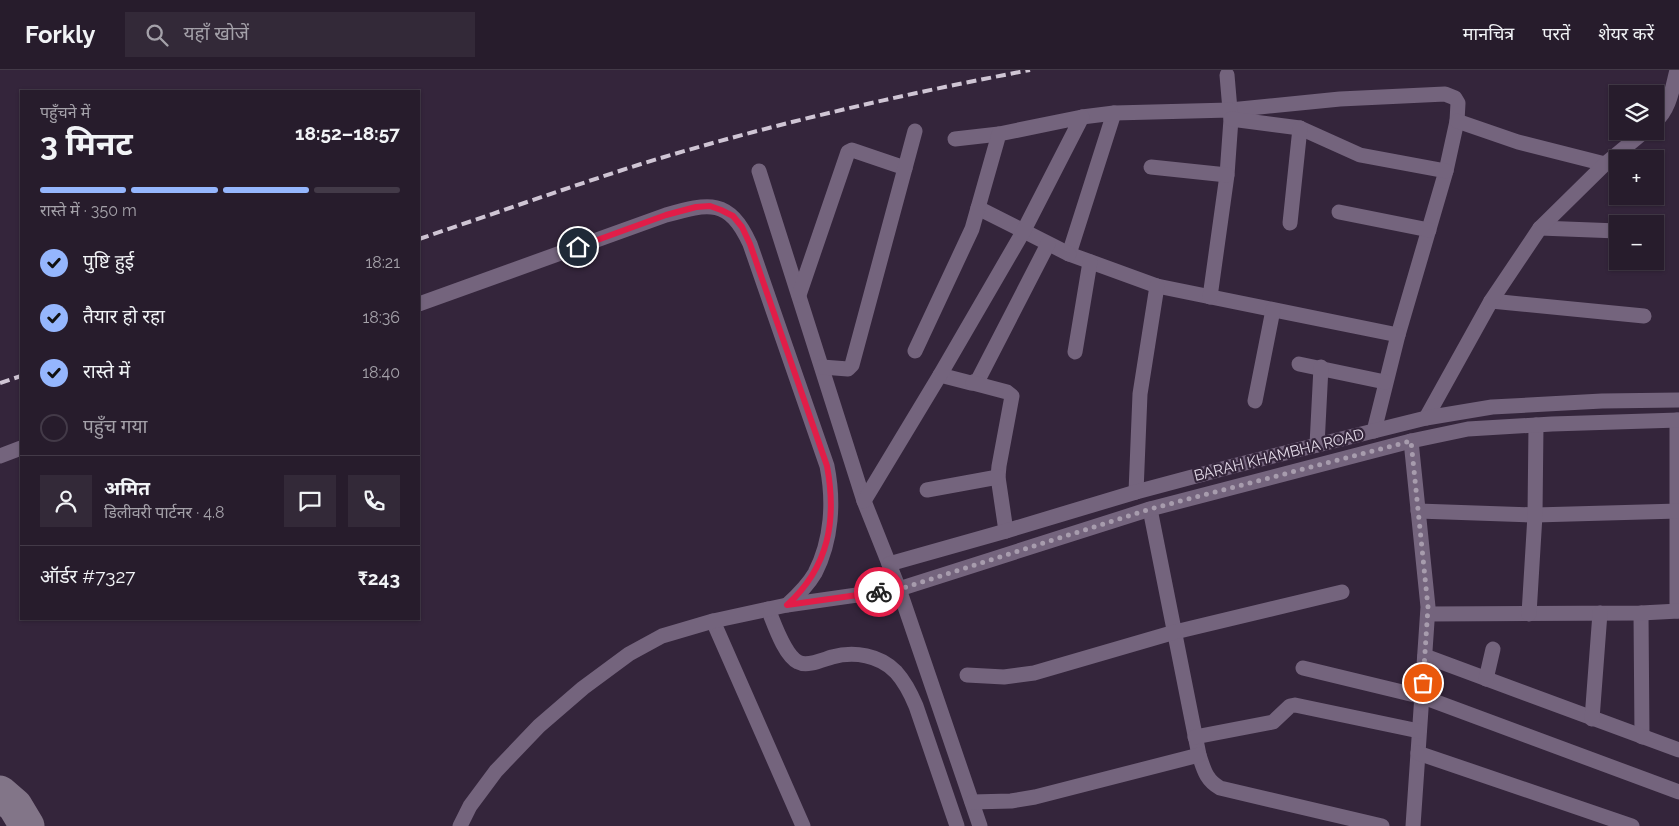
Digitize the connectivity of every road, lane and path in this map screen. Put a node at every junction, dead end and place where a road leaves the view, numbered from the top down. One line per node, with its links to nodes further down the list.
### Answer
1 (1677, 70): 3 (street)
2 (1227, 75): 5 (street)
3 (1664, 112)
4 (1114, 113): 5 (street); 6 (street); 27 (street)
5 (1230, 115): 7 (street); 8 (street); 18 (street)
6 (1082, 117): 10 (street); 24 (street)
7 (1457, 121): 13 (street); 17 (street)
8 (1300, 128): 17 (street); 21 (street)
9 (915, 131): 15 (street)
10 (1000, 134): 11 (street); 19 (street)
11 (954, 139)
12 (1633, 140): 13 (street)
13 (1605, 164): 22 (street)
14 (1151, 166): 18 (street)
15 (905, 168): 30 (street); 40 (street)
16 (760, 171): 30 (street)
17 (1446, 171): 23 (street)
18 (1227, 174): 31 (street)
19 (978, 208): 24 (street); 37 (street)
20 (1339, 212): 23 (street)
21 (1290, 223)
22 (1540, 228): 25 (street); 32 (street)
23 (1429, 230): 36 (street)
24 (1023, 232): 26 (street); 42 (street)
25 (1609, 232)
26 (1048, 244): 27 (street); 44 (street)
27 (1069, 254): 28 (street)
28 (1090, 262): 29 (street); 38 (street)
29 (1158, 286): 31 (street); 57 (street)
30 (799, 295): 40 (street)
31 (1210, 297): 34 (street)
32 (1491, 301): 35 (street); 47 (street)
33 (420, 304): 67 (street)
34 (1273, 310): 36 (street); 46 (street)
35 (1644, 316)
36 (1398, 335): 43 (street)
37 (915, 351)
38 (1076, 352)
39 (1299, 364): 41 (street)
40 (822, 367): 58 (street)
41 (1321, 368): 43 (street); 52 (street)
42 (940, 376): 44 (street); 58 (street)
43 (1385, 382): 50 (street)
44 (973, 383): 55 (street)
45 (1679, 400): 47 (street, BARAH KHAMBHA ROAD)
46 (1255, 401)
47 (1426, 418): 50 (street, BARAH KHAMBHA ROAD)
48 (1678, 420): 49 (street, BARAH KHAMBHA ROAD); 61 (street)
49 (1536, 425): 51 (street, BARAH KHAMBHA ROAD); 62 (street)
50 (1374, 431): 52 (street, BARAH KHAMBHA ROAD)
51 (1411, 441): 59 (street, BARAH KHAMBHA ROAD); 60 (street)
52 (1317, 446): 57 (street, BARAH KHAMBHA ROAD)
53 (20, 448): 54 (street)
54 (0, 456)
55 (998, 477): 56 (street); 63 (street)
56 (927, 490)
57 (1136, 492): 63 (street, BARAH KHAMBHA ROAD)
58 (864, 501): 64 (street)
59 (1150, 509): 65 (street, BARAH KHAMBHA ROAD); 75 (street)
60 (1418, 511): 62 (street); 71 (street)
61 (1678, 511): 62 (street); 69 (street)
62 (1535, 515): 72 (street)
63 (1006, 531): 64 (street, BARAH KHAMBHA ROAD)
64 (889, 564): 65 (street)
65 (900, 589): 67 (street, BARAH KHAMBHA ROAD); 90 (street)
66 (1342, 592): 75 (street)
67 (787, 605): 68 (street, BARAH KHAMBHA ROAD)
68 (768, 609): 74 (street, BARAH KHAMBHA ROAD); 94 (street)
69 (1678, 611): 70 (street)
70 (1641, 613): 73 (street); 85 (street)
71 (1428, 614): 72 (street); 77 (street)
72 (1529, 614): 73 (street)
73 (1600, 614): 82 (street)
74 (713, 621): 92 (street, BARAH KHAMBHA ROAD); 93 (street)
75 (1175, 632): 79 (street); 84 (street)
76 (1494, 650): 80 (street)
77 (1425, 656): 80 (street); 81 (street)
78 (1303, 668): 81 (street)
79 (967, 675)
80 (1486, 679): 82 (street)
81 (1422, 697): 83 (street); 89 (street)
82 (1592, 719): 85 (street)
83 (1419, 731): 84 (street); 87 (street)
84 (1195, 737): 88 (street)
85 (1642, 737): 86 (street)
86 (1679, 750)
87 (1418, 753): 91 (street); 97 (street)
88 (1199, 756): 90 (street); 96 (street)
89 (1679, 792)
90 (972, 802): 95 (street)
91 (1414, 825)
92 (460, 826)
93 (803, 826)
94 (957, 826)
95 (980, 826)
96 (1382, 826)
97 (1632, 826)

